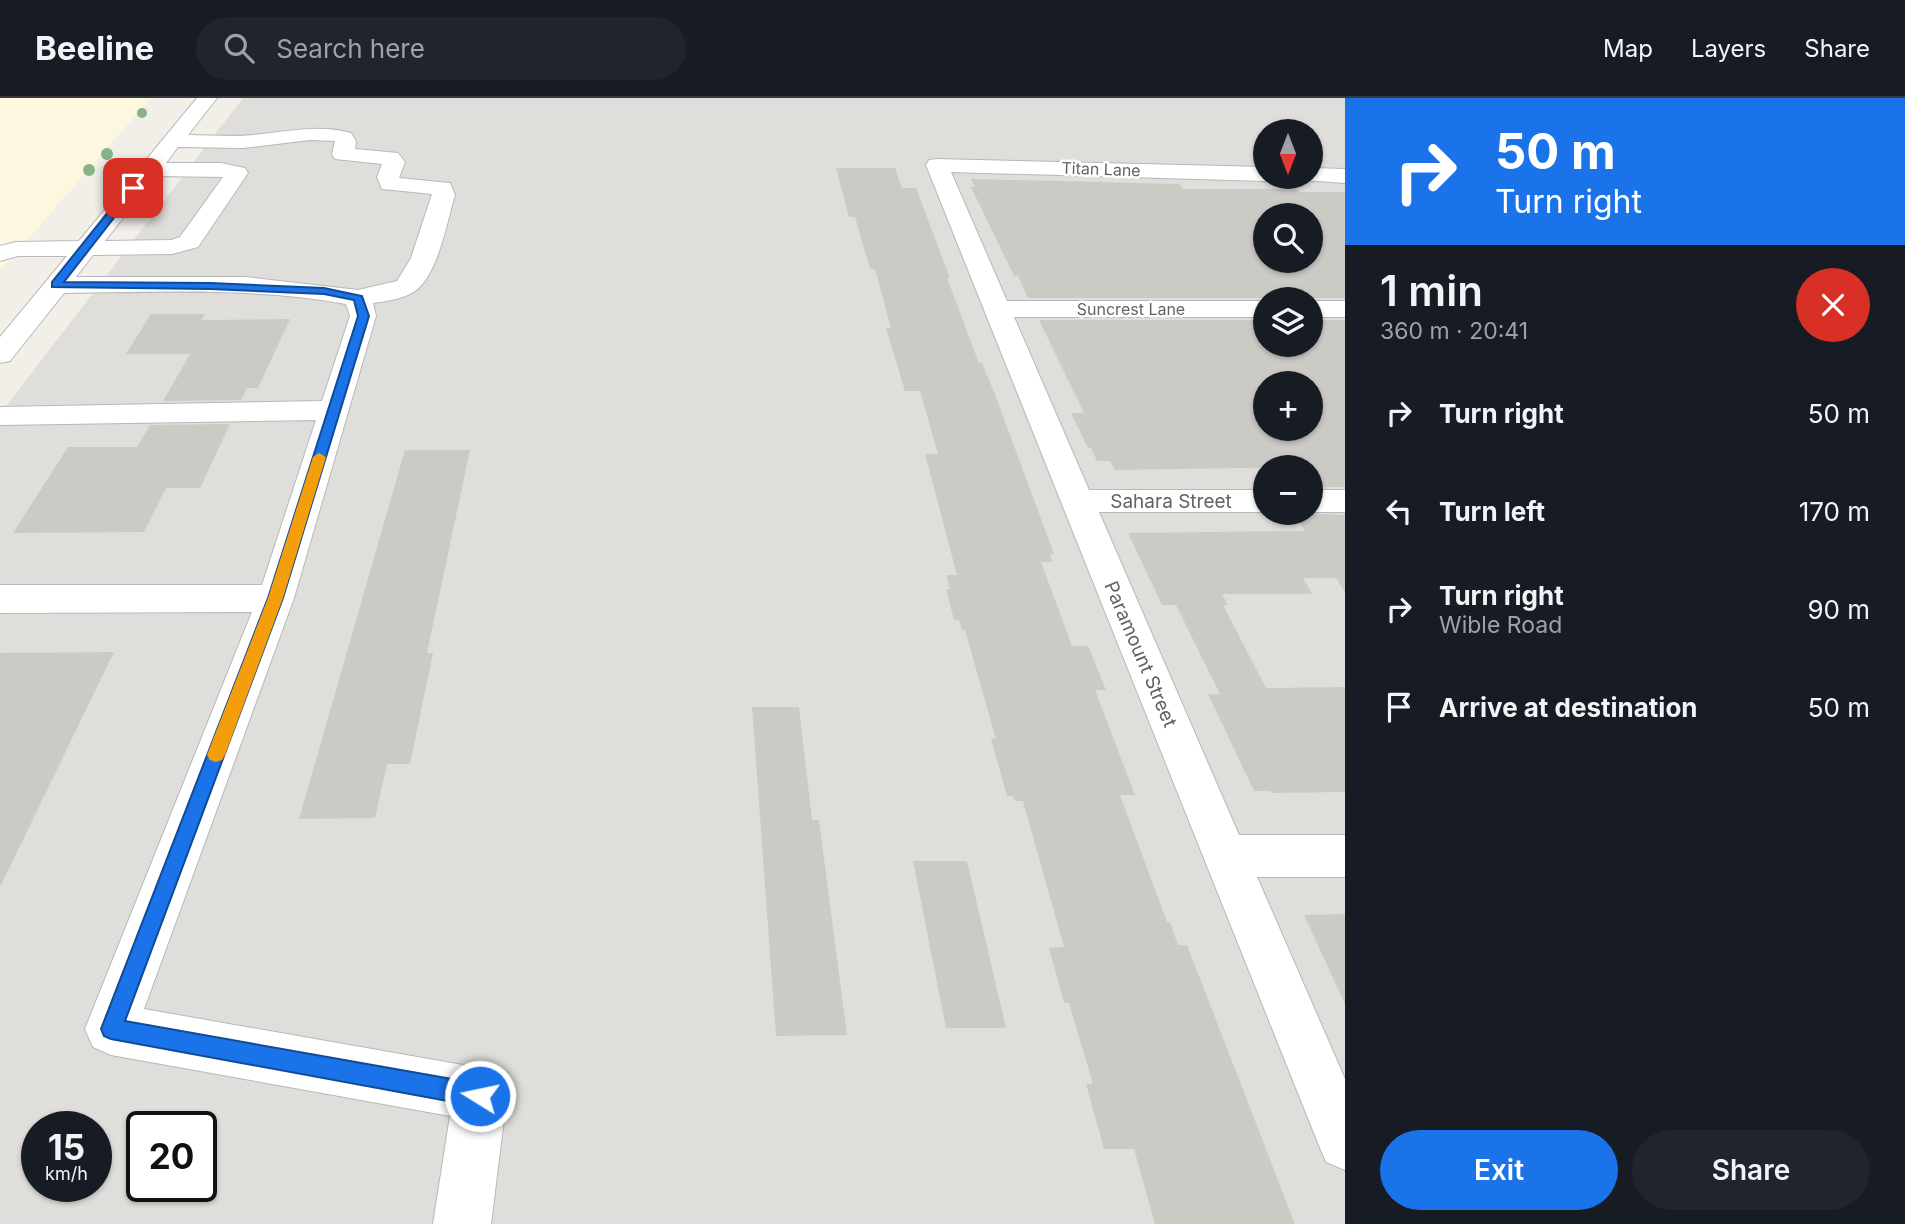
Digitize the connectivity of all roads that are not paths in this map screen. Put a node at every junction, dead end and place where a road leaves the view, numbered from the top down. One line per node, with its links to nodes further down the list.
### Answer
1 (207, 98): 2 (street)
2 (171, 141): 4 (street); 11 (street)
3 (937, 164): 5 (street, Titan Lane); 12 (street, Paramount Street)
4 (149, 169): 8 (street); 8 (street)
5 (1253, 174)
6 (1323, 175): 7 (street)
7 (1345, 176)
8 (85, 248): 9 (street); 10 (street)
9 (5, 251)
10 (56, 285): 11 (street); 16 (street)
11 (358, 298): 17 (street)
12 (998, 309): 13 (street, Suncrest Lane); 19 (street, Paramount Street)
13 (1253, 309)
14 (1323, 309): 15 (street)
15 (1345, 309)
16 (0, 355)
17 (334, 410): 18 (street); 23 (street)
18 (0, 416)
19 (1077, 501): 20 (street, Sahara Street); 25 (street, Paramount Street)
20 (1253, 501)
21 (1323, 501): 22 (street)
22 (1345, 501)
23 (276, 598): 24 (street); 28 (street)
24 (0, 599)
25 (1225, 856): 26 (street); 27 (street, Paramount Street)
26 (1345, 856)
27 (1345, 1143)
28 (463, 1224)

